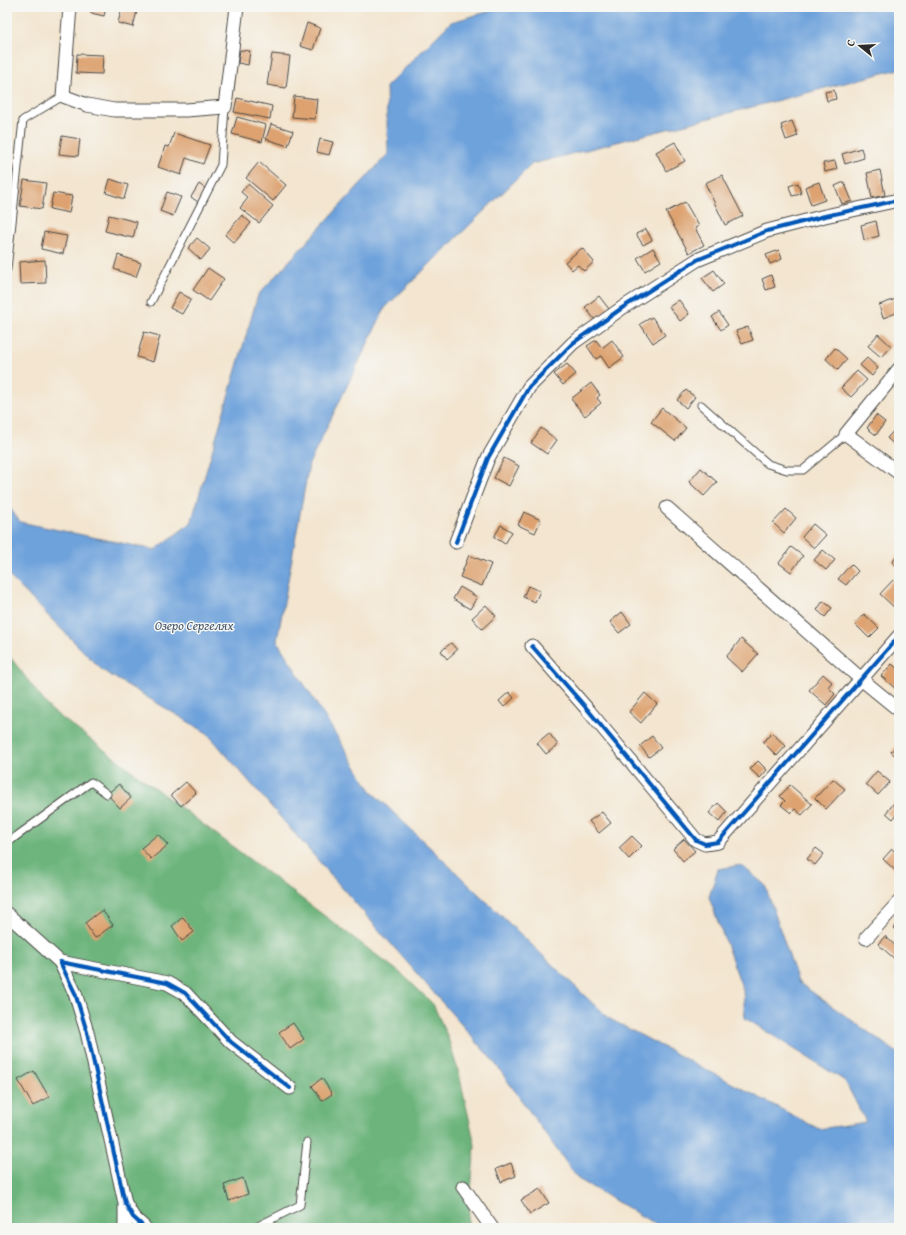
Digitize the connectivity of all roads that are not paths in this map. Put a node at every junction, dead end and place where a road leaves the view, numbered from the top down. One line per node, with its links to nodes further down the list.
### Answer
1 (70, 7): 3 (street)
2 (237, 7): 4 (street)
3 (63, 96): 4 (street); 6 (lane)
4 (225, 106): 7 (lane)
5 (899, 200): 13 (street)
6 (7, 269)
7 (151, 302)
8 (899, 369): 10 (street)
9 (701, 405): 10 (lane)
10 (846, 434): 11 (street)
11 (899, 473)
12 (666, 508): 16 (street)
13 (456, 542)
14 (899, 636): 16 (street)
15 (532, 646): 16 (street)
16 (861, 678): 17 (street)
17 (899, 710)
18 (108, 794): 19 (lane)
19 (7, 843)
20 (899, 902): 22 (street)
21 (7, 914): 23 (street)
22 (866, 938)
23 (60, 962): 24 (street); 27 (street)
24 (290, 1088)
25 (308, 1142): 30 (lane)
26 (463, 1187): 31 (street)
27 (125, 1203): 28 (street); 29 (street)
28 (125, 1228)
29 (145, 1228)
30 (254, 1228)
31 (492, 1228)

